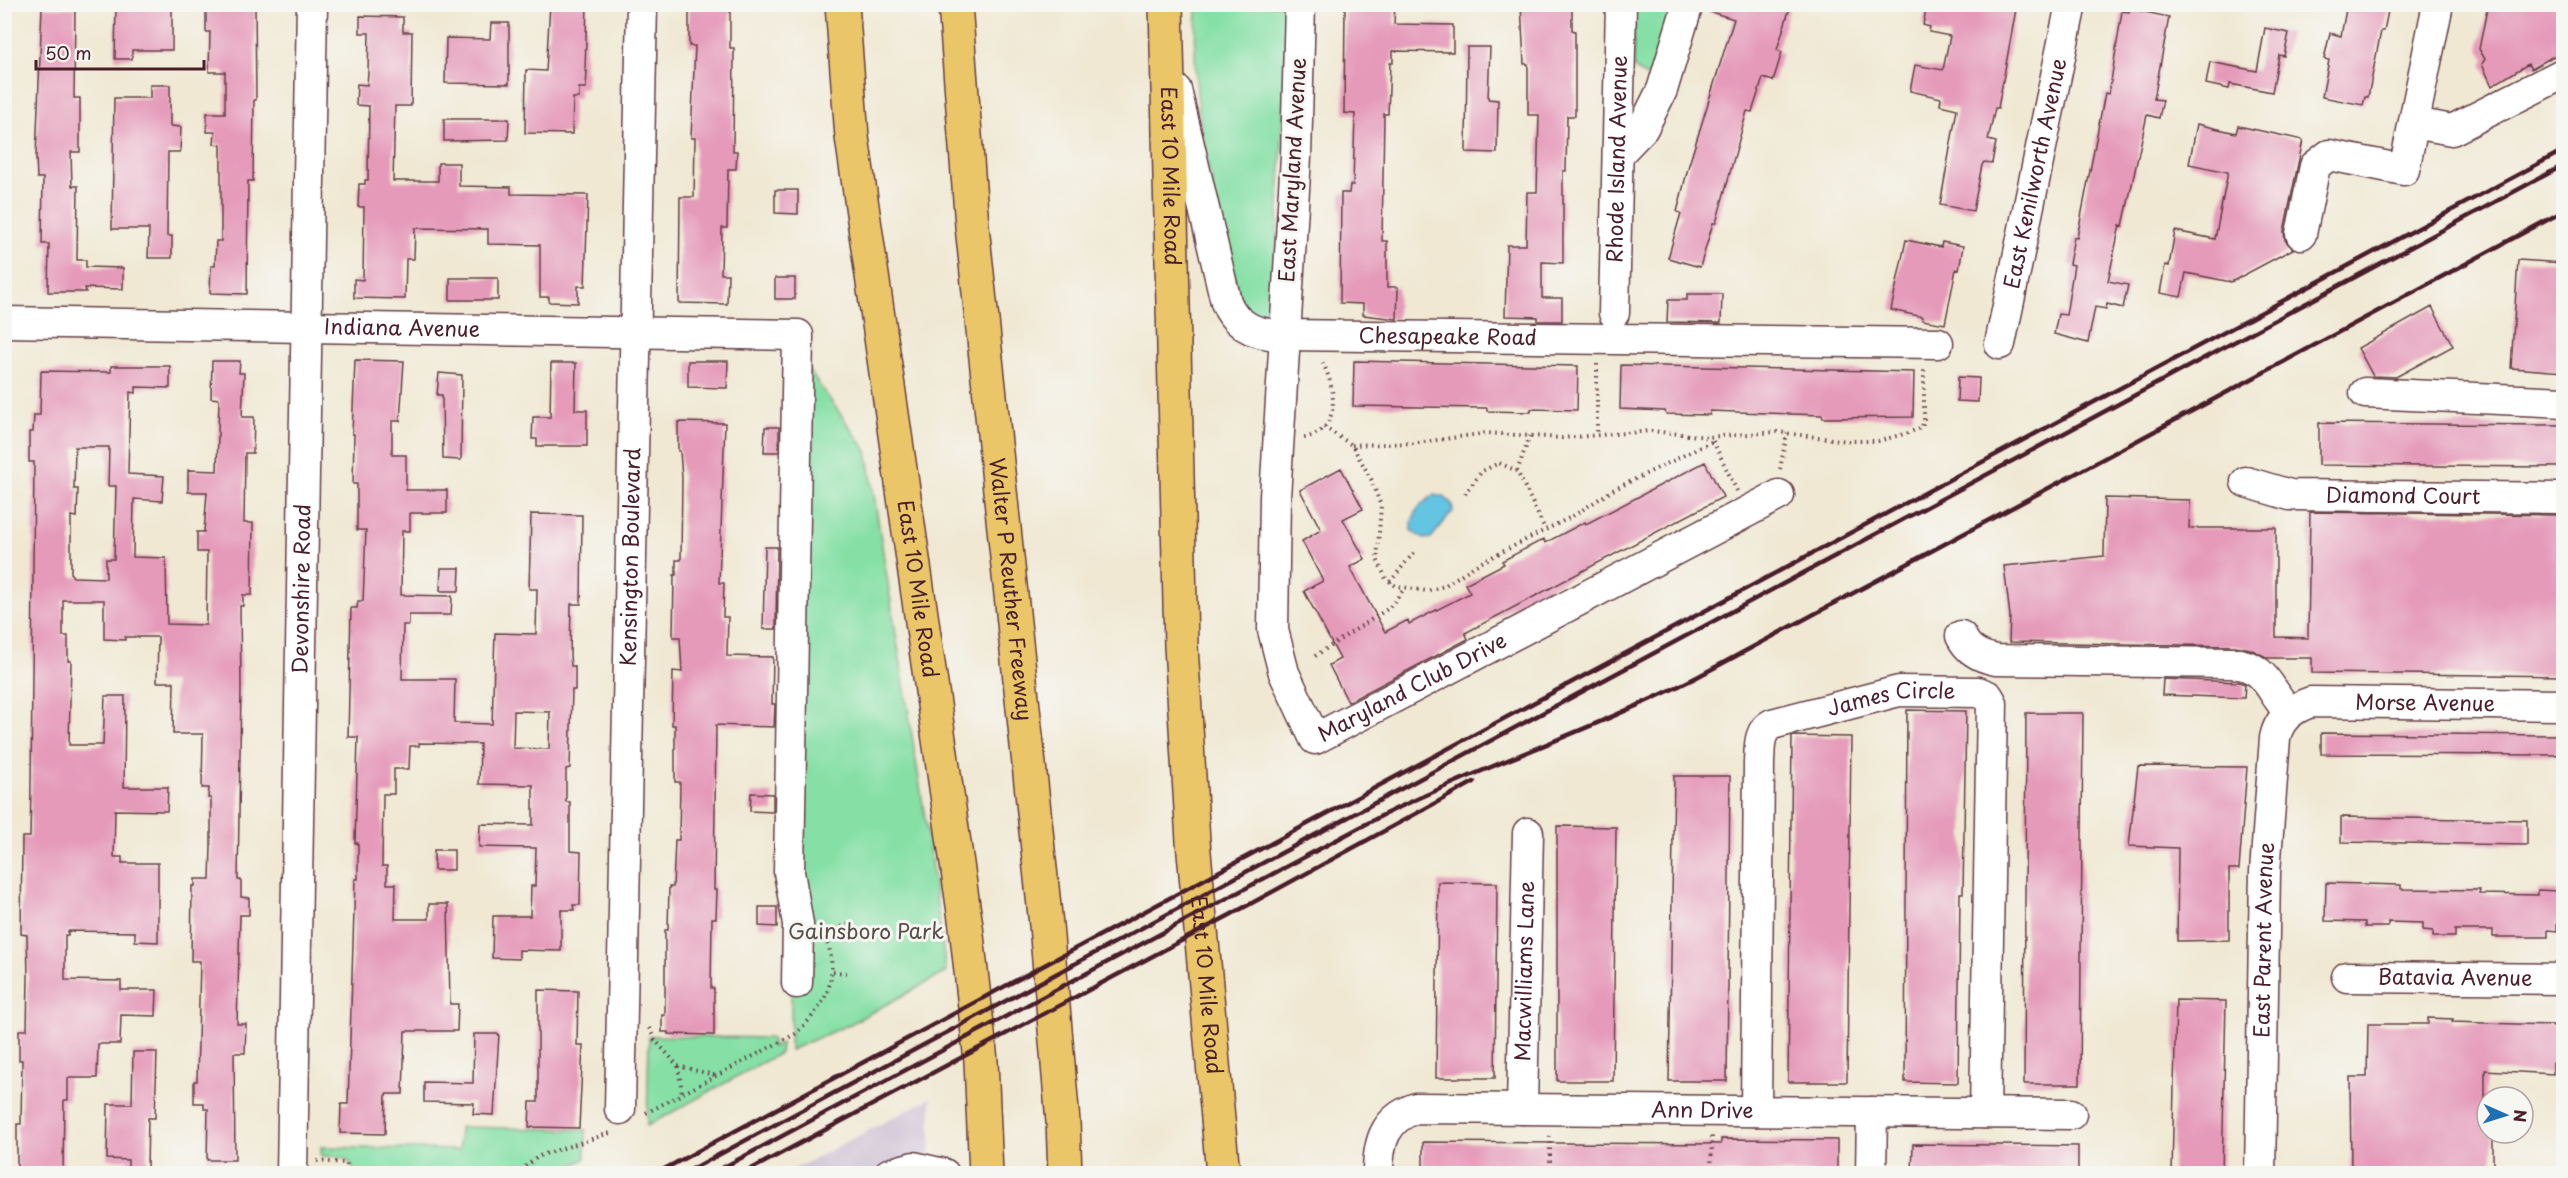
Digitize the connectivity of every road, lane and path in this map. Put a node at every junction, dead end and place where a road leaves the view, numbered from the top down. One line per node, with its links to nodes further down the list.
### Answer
1 (312, 4): 18 (street, Devonshire Road)
2 (642, 4): 19 (street, Kensington Boulevard)
3 (842, 4): 73 (main road, East 10 Mile Road)
4 (955, 4): 74 (main road, Walter P Reuther Freeway)
5 (1166, 4): 11 (main road, East 10 Mile Road)
6 (1300, 4): 20 (street, East Maryland Avenue)
7 (1621, 4): 14 (street, Rhode Island Avenue)
8 (1688, 4): 14 (street)
9 (2071, 4): 21 (street, East Kenilworth Avenue)
10 (2438, 4): 13 (street)
11 (1167, 54): 20 (street, Chesapeake Road); 75 (main road, East 10 Mile Road)
12 (2564, 74): 13 (street)
13 (2414, 123): 15 (street)
14 (1618, 153): 16 (street, Rhode Island Avenue)
15 (2301, 234)
16 (1614, 313)
17 (4, 322): 18 (street, Indiana Avenue)
18 (306, 327): 19 (street, Indiana Avenue); 68 (street, Devonshire Road)
19 (637, 332): 50 (street, Indiana Avenue); 65 (street, Kensington Boulevard)
20 (1285, 335): 22 (street, Chesapeake Road); 36 (street, Maryland Club Drive)
21 (2000, 344)
22 (1929, 351): 28 (path)
23 (1598, 356): 29 (path)
24 (1320, 358): 27 (path)
25 (2365, 393): 26 (street)
26 (2564, 402)
27 (1324, 427): 31 (path); 33 (path)
28 (1787, 433): 32 (path); 36 (path)
29 (1598, 434): 30 (path); 32 (path)
30 (1530, 436): 33 (path); 34 (path)
31 (1295, 437)
32 (1713, 439): 37 (path); 40 (path)
33 (1352, 445): 42 (path)
34 (1517, 471): 38 (path); 40 (path)
35 (2246, 482): 39 (street, Diamond Court)
36 (1776, 484)
37 (1746, 488)
38 (1465, 494)
39 (2564, 498)
40 (1545, 529): 43 (path)
41 (1415, 551): 42 (path)
42 (1390, 582): 43 (path)
43 (1404, 589): 45 (path)
44 (1961, 636): 47 (street)
45 (1315, 656)
46 (2564, 705): 47 (street, Morse Avenue)
47 (2289, 712): 80 (street, East Parent Avenue)
48 (1528, 833): 60 (street, Macwilliams Lane)
49 (848, 925): 50 (path)
50 (811, 928): 51 (path); 55 (street)
51 (833, 972): 52 (path); 58 (path)
52 (849, 973)
53 (2347, 977): 54 (street, Batavia Avenue)
54 (2564, 979)
55 (797, 983)
56 (649, 1028): 57 (path)
57 (678, 1066): 58 (path); 59 (path)
58 (715, 1075): 59 (path)
59 (682, 1093): 65 (path)
60 (1522, 1109): 61 (street, Ann Drive); 76 (street, Ann Drive)
61 (1756, 1111): 62 (street, Ann Drive); 63 (street, James Circle)
62 (1872, 1112): 63 (street, Ann Drive); 79 (street)
63 (1985, 1113): 64 (street, Ann Drive)
64 (2071, 1114)
65 (625, 1119): 70 (path)
66 (1550, 1125): 77 (path)
67 (1712, 1128): 78 (path)
68 (304, 1167): 69 (path)
69 (351, 1173)
70 (516, 1173)
71 (890, 1173): 72 (street)
72 (944, 1173)
73 (986, 1173)
74 (1065, 1173)
75 (1223, 1173)
76 (1378, 1173)
77 (1550, 1173)
78 (1711, 1173)
79 (1871, 1173)
80 (2260, 1173)

